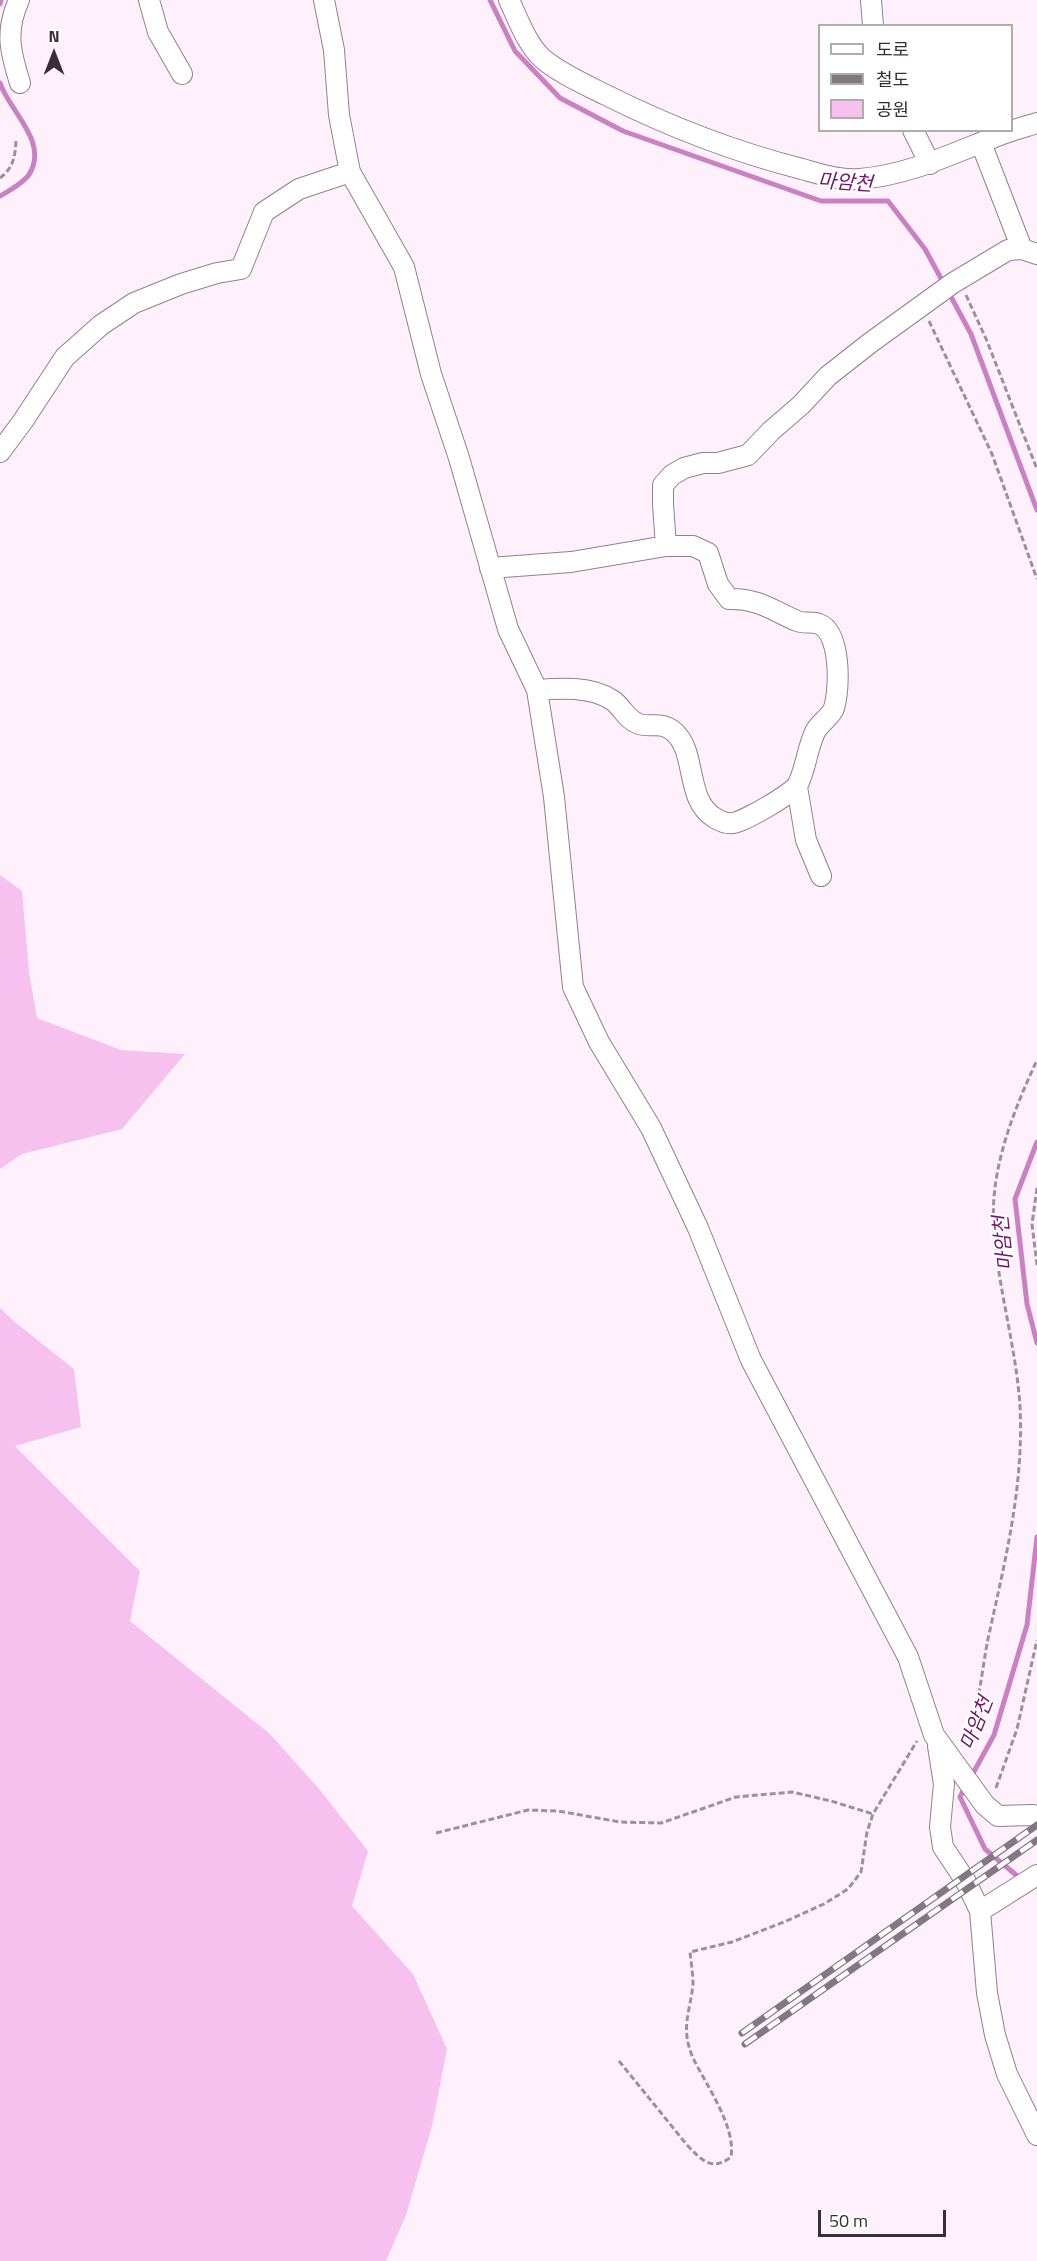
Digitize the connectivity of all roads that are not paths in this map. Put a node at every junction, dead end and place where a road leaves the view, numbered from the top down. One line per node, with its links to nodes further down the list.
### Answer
1 (19, 0): 8 (street)
2 (149, 0): 7 (street)
3 (324, 0): 15 (street)
4 (509, 0): 14 (street)
5 (871, 0): 6 (street)
6 (873, 24)
7 (182, 74)
8 (20, 83)
9 (1037, 123): 12 (street)
10 (914, 132): 14 (street)
11 (1012, 132): 13 (street)
12 (1013, 132)
13 (981, 143): 14 (street); 16 (street)
14 (930, 164)
15 (350, 172): 17 (street); 19 (street)
16 (1029, 251): 18 (street)
17 (0, 452)
18 (666, 546): 19 (street); 21 (street)
19 (490, 568): 20 (street)
20 (537, 690): 21 (street); 23 (street)
21 (797, 787): 22 (street)
22 (821, 876)
23 (934, 1735): 24 (street); 26 (street)
24 (1037, 1817)
25 (1037, 1875): 26 (street)
26 (988, 1907): 27 (street)
27 (1037, 2135)

